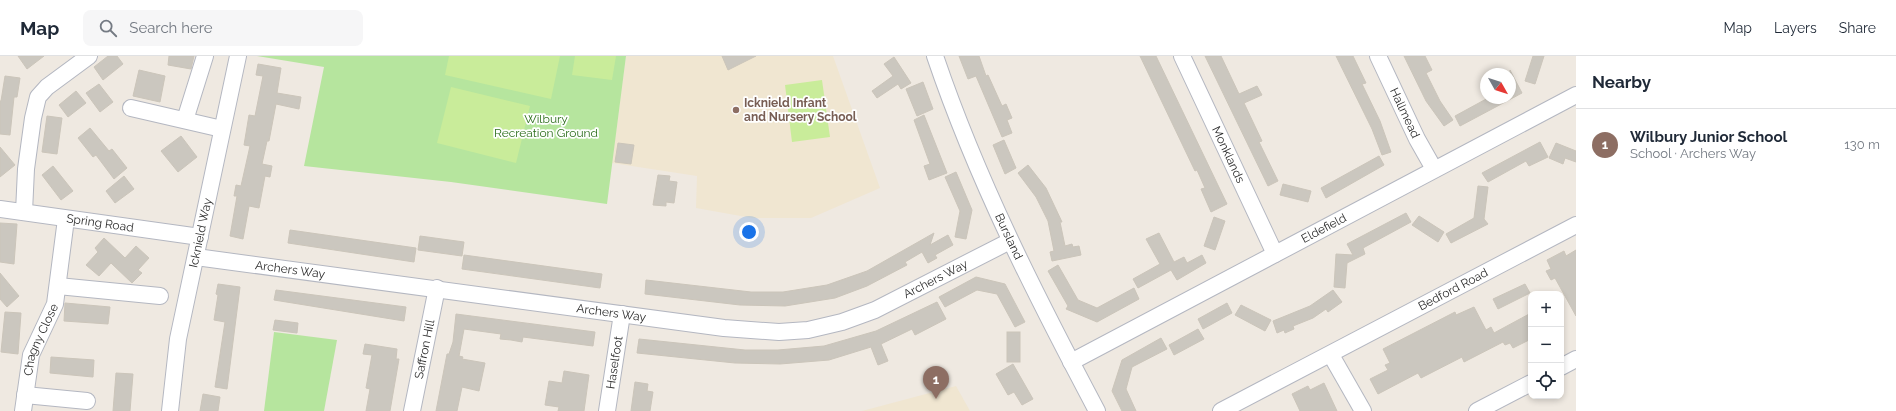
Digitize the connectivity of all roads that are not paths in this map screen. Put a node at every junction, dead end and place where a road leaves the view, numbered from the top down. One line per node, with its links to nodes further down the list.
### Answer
1 (90, 56): 13 (street)
2 (205, 56): 9 (street)
3 (238, 56): 10 (street, Icknield Way)
4 (935, 56): 17 (street, Bursland)
5 (1182, 56): 18 (street, Monklands)
6 (1378, 56): 11 (street, Hallmead)
7 (1576, 94): 11 (street, Eldefield)
8 (131, 108): 9 (street)
9 (185, 120): 10 (street)
10 (222, 129): 16 (street, Icknield Way)
11 (1434, 169): 18 (street, Eldefield)
12 (0, 209): 13 (street, Spring Road)
13 (24, 212): 14 (street, Spring Road)
14 (66, 219): 16 (street, Spring Road); 20 (street, Chagny Close)
15 (1576, 225): 24 (street, Bedford Road)
16 (200, 236): 19 (street, Icknield Way)
17 (1010, 241): 23 (street, Archers Way); 26 (street, Bursland)
18 (1275, 254): 26 (street, Eldefield)
19 (196, 256): 21 (street, Archers Way); 32 (street, Icknield Way)
20 (58, 286): 22 (street); 29 (street, Chagny Close)
21 (437, 288): 23 (street, Archers Way); 33 (street, Saffron Hill)
22 (160, 296)
23 (622, 314): 34 (street, Haselfoot)
24 (1331, 355): 36 (street, Bedford Road); 37 (street)
25 (1576, 359): 27 (street)
26 (1071, 362): 35 (street, Bursland)
27 (1564, 365)
28 (1528, 385): 38 (street)
29 (25, 395): 30 (street, Chagny Close); 31 (street, Chagny Close)
30 (87, 400)
31 (23, 411)
32 (170, 411)
33 (412, 411)
34 (607, 411)
35 (1097, 411)
36 (1221, 411)
37 (1363, 411)
38 (1477, 411)

